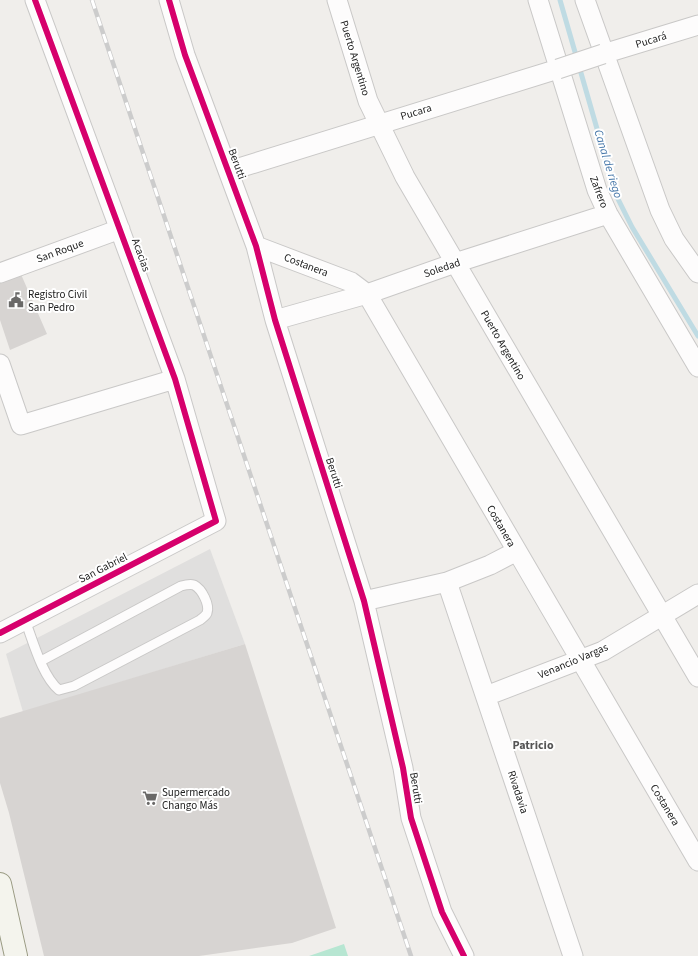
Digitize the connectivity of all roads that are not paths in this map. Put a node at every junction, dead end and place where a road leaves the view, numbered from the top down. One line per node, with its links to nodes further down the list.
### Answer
1 (35, 0): 11 (street, Acacias)
2 (169, 0): 9 (street, Berutti)
3 (337, 0): 8 (street, Puerto Argentino)
4 (538, 0): 10 (street, Zafrero)
5 (585, 0): 7 (street)
6 (698, 25): 7 (street, Pucará)
7 (604, 54): 8 (street, Pucara, bridge); 15 (street)
8 (379, 124): 9 (street, Pucara); 13 (street, Puerto Argentino)
9 (229, 171): 12 (street, Berutti)
10 (608, 214): 13 (street, Soledad); 19 (street, Zafrero)
11 (120, 229): 14 (street, San Roque); 20 (street, Acacias)
12 (256, 246): 16 (street, Costanera); 17 (street, Berutti)
13 (455, 263): 16 (street, Soledad); 26 (street, Puerto Argentino)
14 (0, 273)
15 (698, 273)
16 (367, 294): 17 (street, Soledad); 22 (street, Costanera)
17 (275, 320): 25 (street, Berutti)
18 (0, 364): 20 (street)
19 (698, 368)
20 (175, 379): 21 (street, Acacias)
21 (216, 521): 27 (street, San Gabriel)
22 (515, 552): 23 (street); 29 (street, Costanera)
23 (447, 582): 25 (street); 32 (street, Rivadavia)
24 (698, 594): 26 (street, Venancio Vargas)
25 (364, 601): 36 (street, Berutti)
26 (662, 615): 29 (street, Venancio Vargas); 31 (street, Puerto Argentino)
27 (25, 620): 28 (street, San Gabriel); 30 (lane)
28 (0, 633)
29 (579, 660): 32 (street, Venancio Vargas); 33 (street, Costanera)
30 (41, 661): 30 (lane)
31 (698, 677)
32 (486, 696): 37 (street, Rivadavia)
33 (698, 861)
34 (0, 884): 35 (main road)
35 (16, 956)
36 (464, 956)
37 (573, 956)

